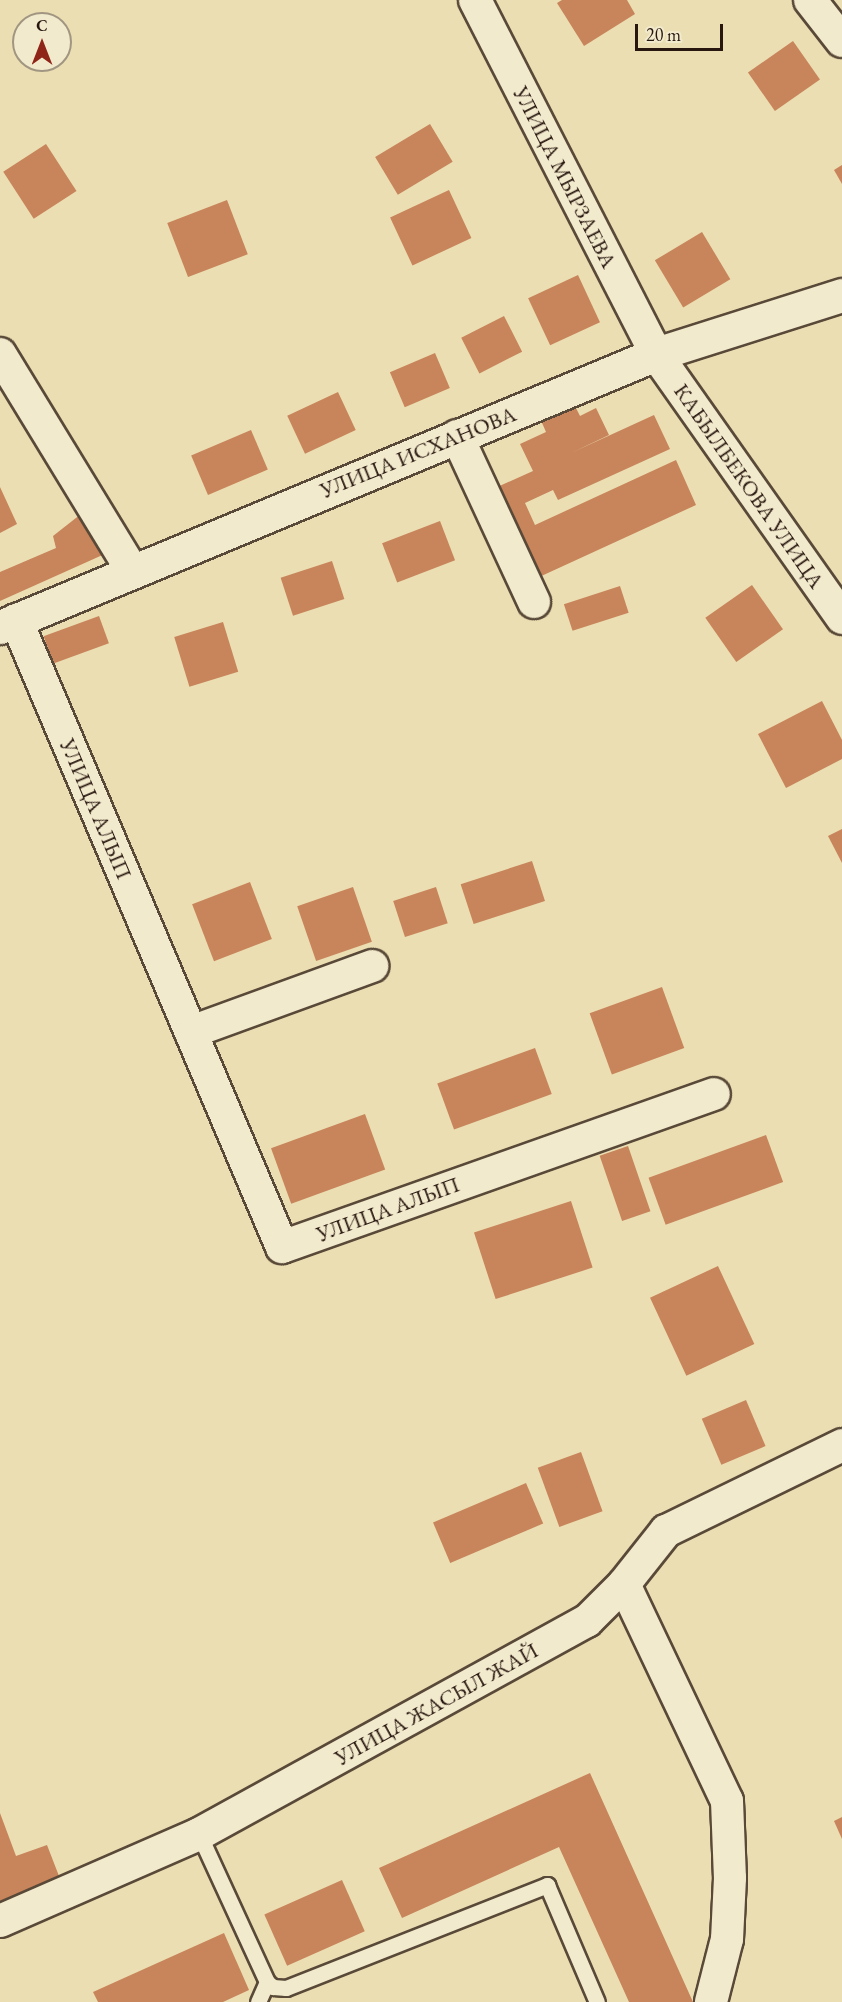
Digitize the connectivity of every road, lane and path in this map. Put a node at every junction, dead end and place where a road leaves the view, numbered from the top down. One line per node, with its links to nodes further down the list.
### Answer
1 (475, 0): 6 (street, УЛИЦА МЫРЗАЕВА)
2 (810, 0): 3 (street)
3 (842, 41)
4 (842, 295): 6 (main road, УЛИЦА ИСХАНОВА)
5 (0, 354): 8 (street)
6 (656, 354): 7 (main road, УЛИЦА ИСХАНОВА); 10 (street, КАБЫЛБЕКОВА УЛИЦА)
7 (457, 436): 8 (main road, УЛИЦА ИСХАНОВА); 9 (street)
8 (132, 570): 11 (main road, УЛИЦА ИСХАНОВА)
9 (534, 602)
10 (842, 618)
11 (8, 623): 13 (street, УЛИЦА АЛЫП)
12 (372, 966): 13 (street)
13 (191, 1032): 14 (street, УЛИЦА АЛЫП)
14 (714, 1094)
15 (842, 1445): 16 (street, УЛИЦА ЖАСЫЛ ЖАЙ)
16 (624, 1584): 17 (street, УЛИЦА ЖАСЫЛ ЖАЙ); 22 (street)
17 (199, 1834): 18 (street, УЛИЦА ЖАСЫЛ ЖАЙ); 19 (lane)
18 (0, 1922)
19 (267, 1982): 20 (lane); 21 (lane)
20 (258, 2002)
21 (597, 2002)
22 (711, 2002)

